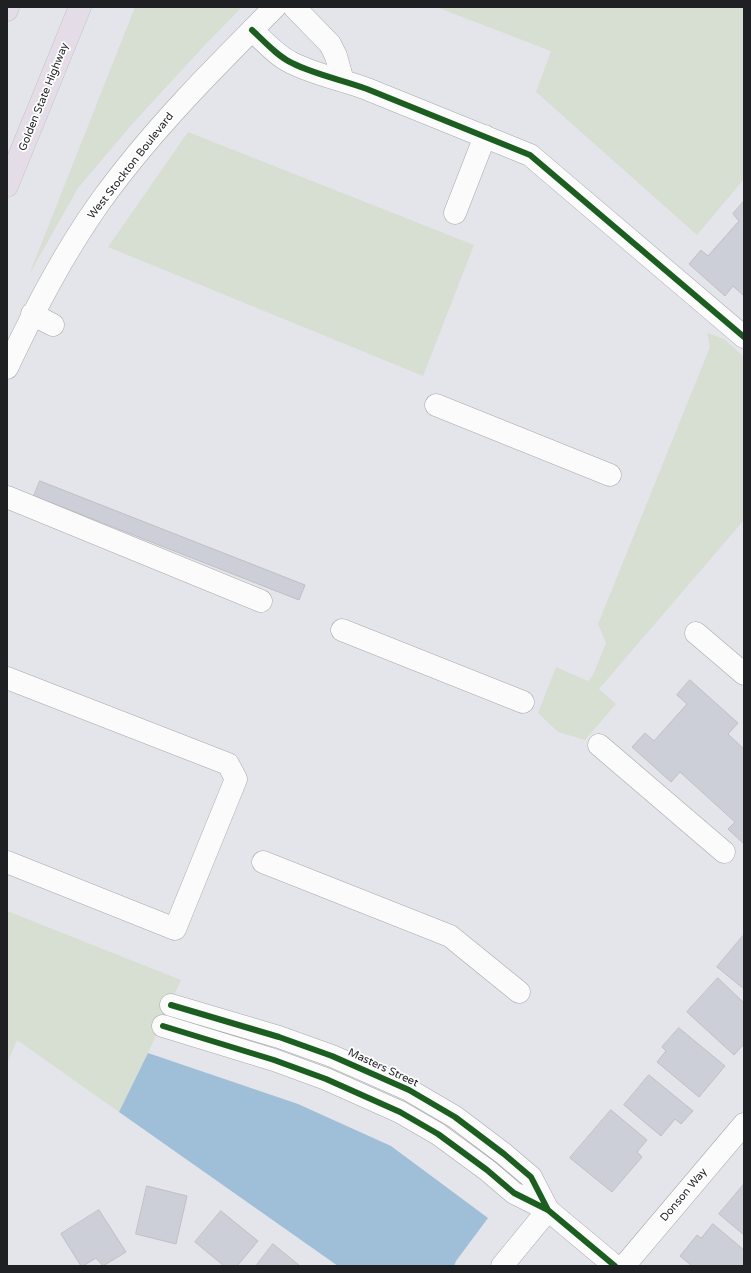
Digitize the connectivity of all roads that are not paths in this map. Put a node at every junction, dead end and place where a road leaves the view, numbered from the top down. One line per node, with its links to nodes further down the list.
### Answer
1 (8, 7): 5 (highway)
2 (80, 7): 9 (highway, Golden State Highway)
3 (275, 7): 6 (street, West Stockton Boulevard)
4 (294, 7): 7 (street)
5 (7, 10)
6 (252, 30): 7 (street); 11 (street, West Stockton Boulevard)
7 (343, 81): 8 (street)
8 (485, 136): 10 (street); 13 (street)
9 (7, 186)
10 (454, 213)
11 (32, 314): 12 (street); 14 (street, West Stockton Boulevard)
12 (53, 325)
13 (744, 337)
14 (7, 368)
15 (436, 405): 16 (street)
16 (610, 475)
17 (7, 497): 18 (street)
18 (261, 601)
19 (342, 630): 23 (street)
20 (696, 633): 21 (street)
21 (744, 674)
22 (7, 678): 26 (street)
23 (523, 702)
24 (599, 745): 25 (street)
25 (724, 852)
26 (7, 862)
27 (263, 862): 28 (street)
28 (519, 992)
29 (172, 1005): 31 (street, Masters Street)
30 (164, 1026): 33 (street, Masters Street)
31 (377, 1075): 32 (street, Masters Street); 33 (street)
32 (409, 1090): 34 (street); 36 (street, Masters Street)
33 (368, 1097): 34 (street, Masters Street)
34 (400, 1112): 36 (street, Masters Street)
35 (744, 1124): 39 (street, Donson Way)
36 (548, 1210): 37 (street); 38 (street, Masters Street)
37 (502, 1266)
38 (615, 1266)
39 (624, 1266)

